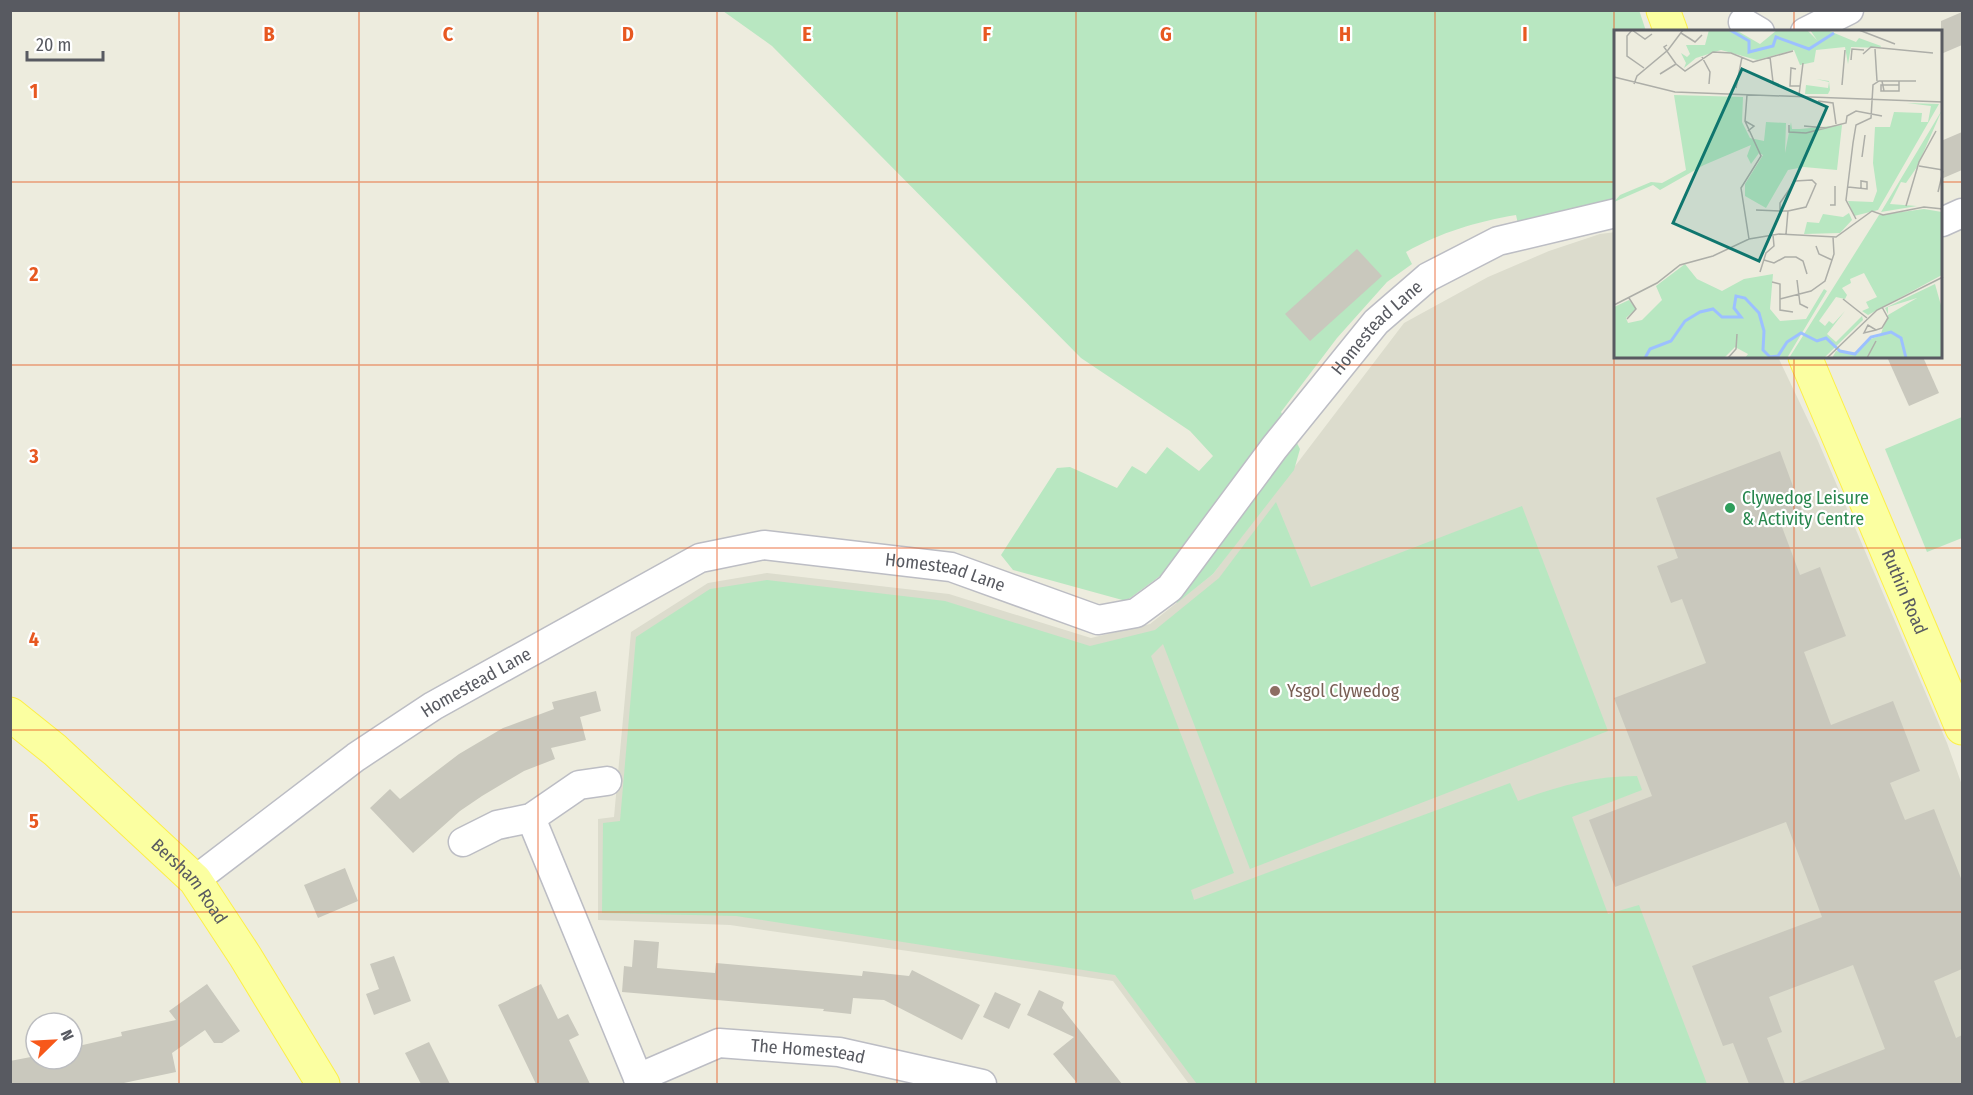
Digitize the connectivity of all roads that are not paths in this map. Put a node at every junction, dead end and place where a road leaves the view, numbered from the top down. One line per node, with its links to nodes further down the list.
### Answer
1 (1663, 10): 3 (main road)
2 (1849, 10): 4 (street)
3 (1670, 30)
4 (1809, 30)
5 (1614, 213): 14 (street, Homestead Lane)
6 (1962, 213): 7 (street)
7 (1943, 221)
8 (1805, 358): 10 (main road, Ruthin Road)
9 (10, 714): 14 (main road, Bersham Road)
10 (1962, 728)
11 (607, 781): 12 (street)
12 (531, 818): 13 (street); 15 (street, The Homestead)
13 (463, 842)
14 (195, 880): 16 (main road, Bersham Road)
15 (639, 1081): 17 (street, The Homestead)
16 (323, 1084)
17 (982, 1084)

